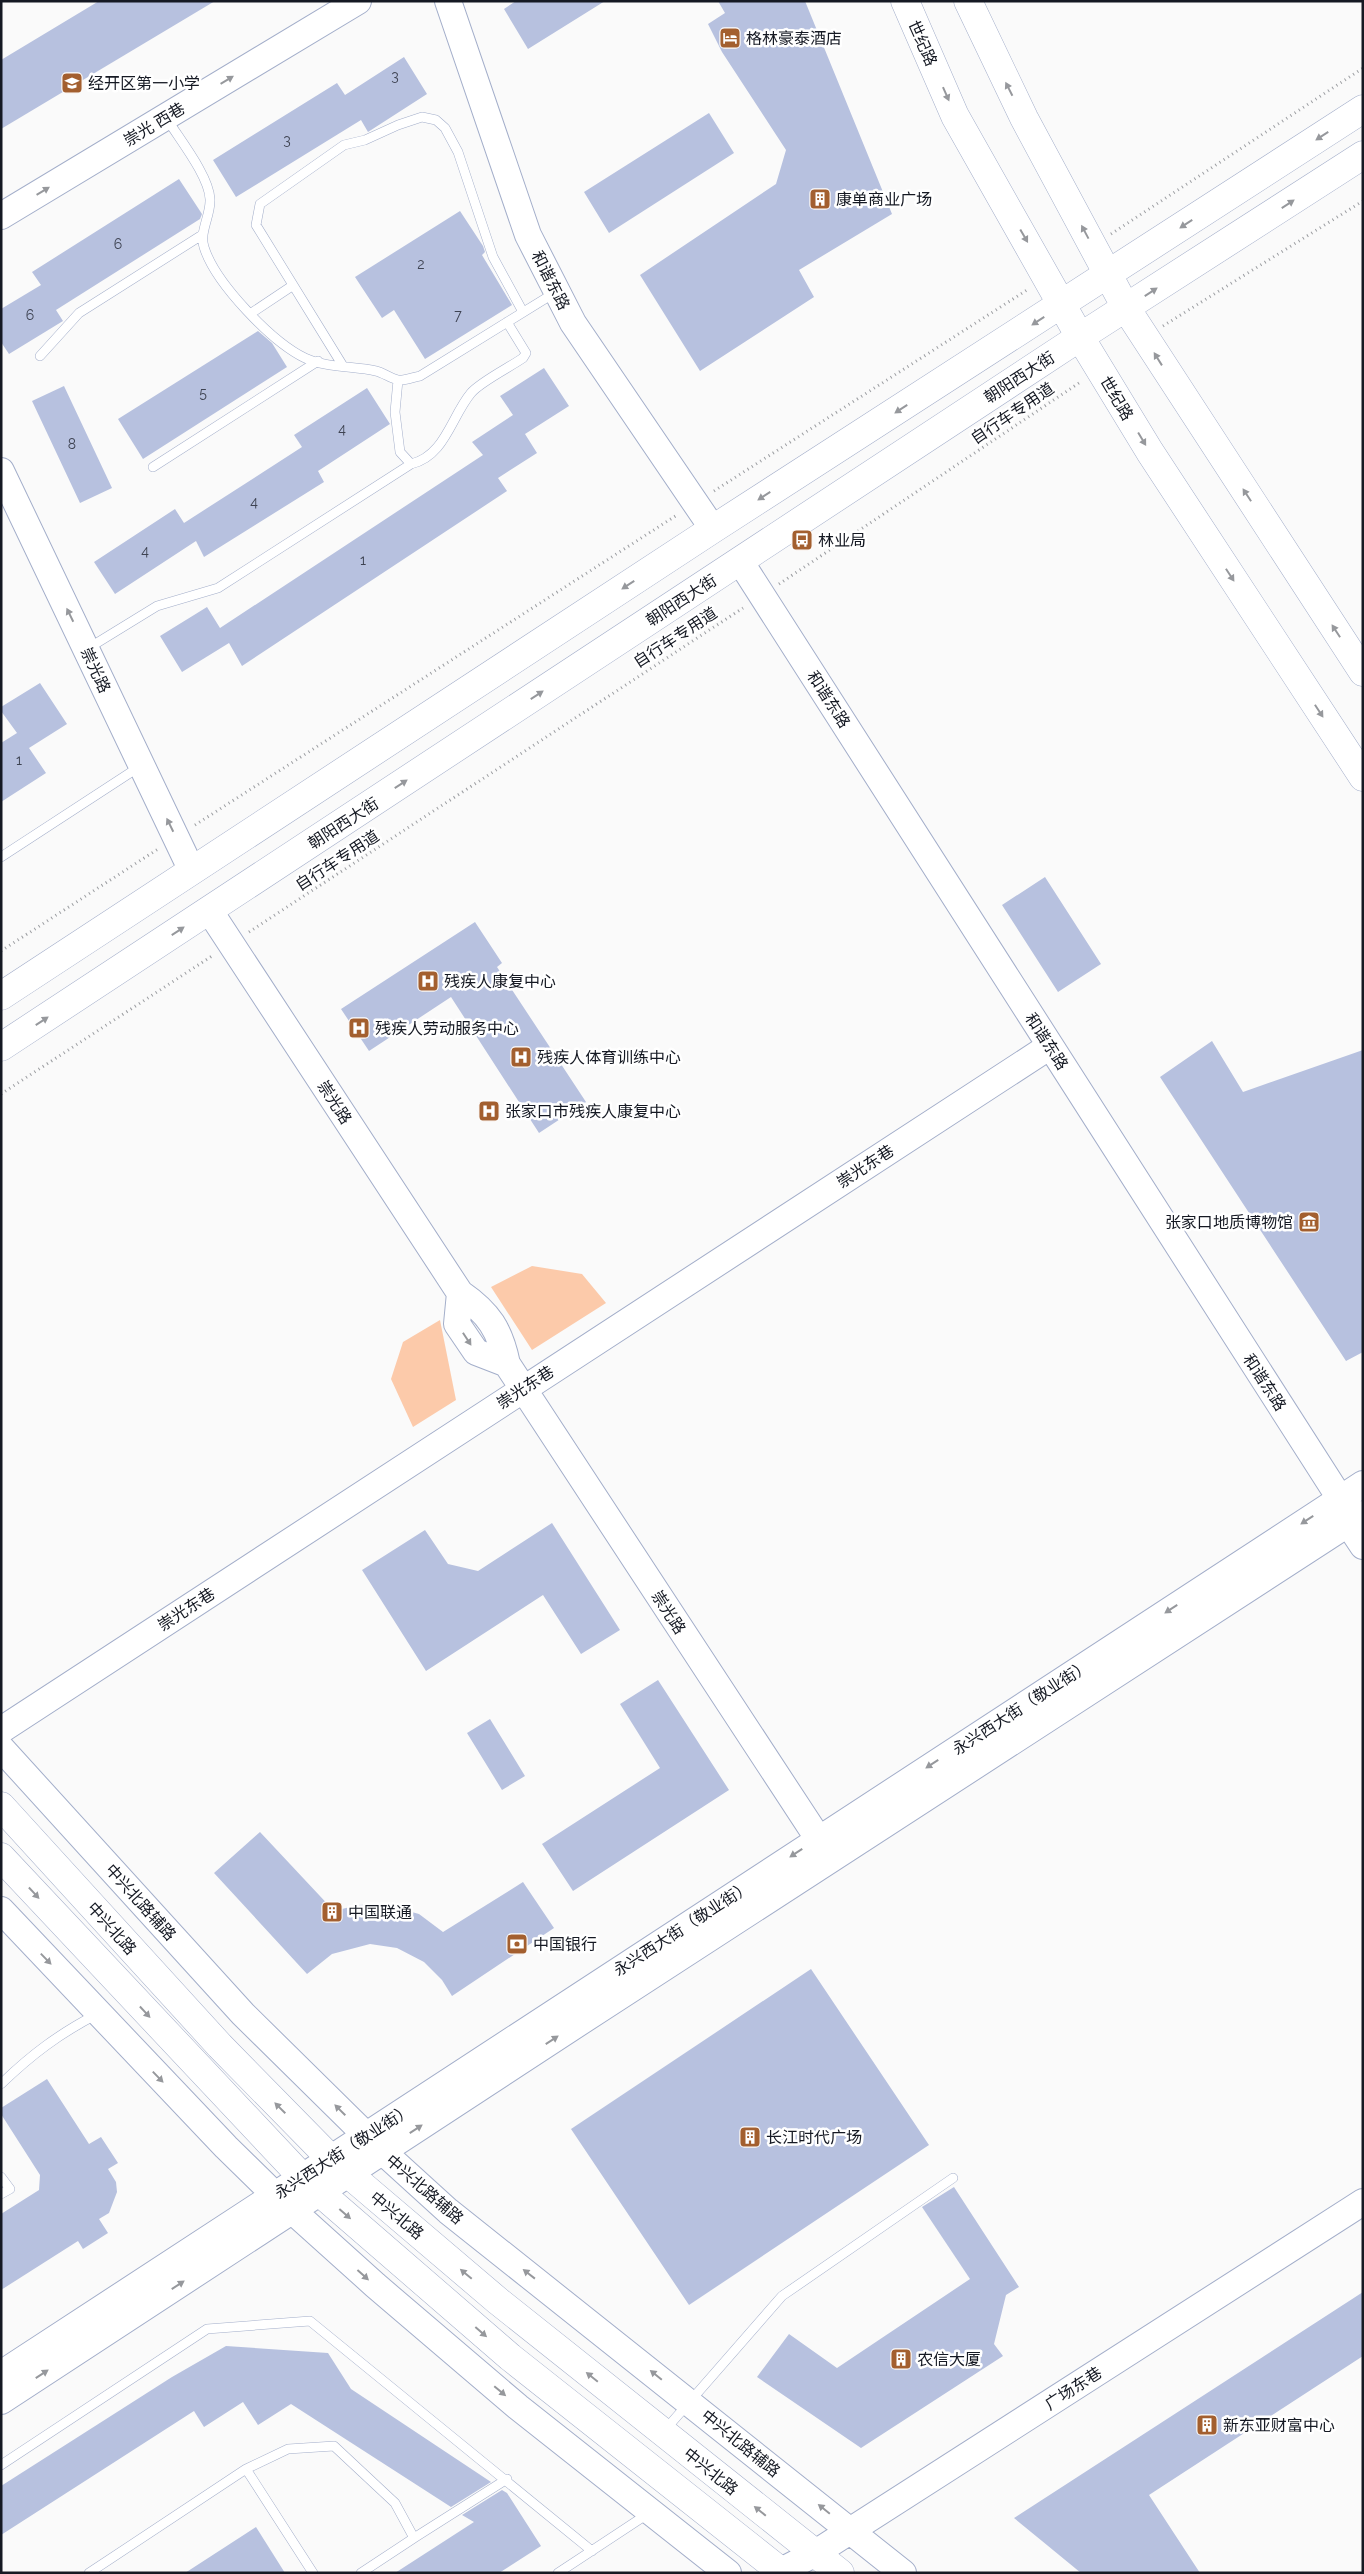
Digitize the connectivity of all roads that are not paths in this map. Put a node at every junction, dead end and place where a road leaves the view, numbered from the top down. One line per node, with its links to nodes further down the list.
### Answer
1 (358, 1): 6 (street, 崇光 西巷, one-way to 1)
2 (448, 1): 12 (street, 和谐东路)
3 (905, 1): 13 (main road, 世纪路, one-way to 13)
4 (968, 1): 10 (main road, one-way to 4)
5 (1363, 109): 10 (main road, one-way to 10)
6 (166, 117): 8 (street, 崇光 西巷, one-way to 6); 9 (lane)
7 (1363, 155): 14 (main road, 朝阳西大街, one-way to 7)
8 (1, 216)
9 (202, 235): 16 (lane); 19 (lane)
10 (1108, 275): 13 (main road); 14 (main road)
11 (292, 286): 15 (lane); 16 (lane); 21 (lane)
12 (557, 291): 15 (lane); 26 (street, 和谐东路)
13 (1062, 305): 18 (main road, 世纪路); 26 (main road, one-way to 26)
14 (1126, 308): 18 (main road, 朝阳西大街); 29 (main road, one-way to 14)
15 (523, 312): 17 (lane)
16 (250, 314): 20 (lane)
17 (508, 322): 22 (lane); 23 (lane)
18 (1080, 337): 27 (main road, 朝阳西大街); 31 (main road, 世纪路, one-way to 31)
19 (40, 356)
20 (318, 361): 21 (lane); 24 (lane)
21 (343, 366): 22 (lane)
22 (398, 380): 23 (lane)
23 (410, 464): 28 (lane)
24 (153, 467)
25 (1, 471): 28 (street, 崇光路, one-way to 25)
26 (713, 529): 33 (main road, one-way to 33)
27 (740, 561): 34 (main road, 朝阳西大街, one-way to 27); 36 (street, 和谐东路)
28 (86, 649): 30 (street, 崇光路)
29 (1363, 672)
30 (142, 766): 32 (lane); 33 (street, 崇光路, one-way to 30)
31 (1363, 777)
32 (1, 857)
33 (191, 869): 35 (main road)
34 (209, 910): 37 (main road, 朝阳西大街, one-way to 34); 38 (street, 崇光路)
35 (1, 996)
36 (1050, 1046): 38 (street, 崇光东巷); 39 (street, 和谐东路)
37 (1, 1047)
38 (523, 1389): 41 (street, 崇光东巷); 44 (street, 崇光路)
39 (1352, 1509): 40 (street, 和谐东路); 44 (street, 永兴西大街（敬业街）)
40 (1363, 1546)
41 (1, 1730)
42 (1, 1748): 49 (street, 中兴北路辅路, one-way to 42)
43 (1, 1806): 50 (main road, 中兴北路, one-way to 43)
44 (825, 1849): 49 (street, 永兴西大街（敬业街）)
45 (1, 1857): 53 (main road, 中兴北路, one-way to 53)
46 (1, 1910): 47 (street, one-way to 47)
47 (98, 2013): 48 (lane); 56 (street, one-way to 56)
48 (1, 2084)
49 (374, 2143): 50 (street, 永兴西大街（敬业街）); 59 (street, 中兴北路辅路, one-way to 49)
50 (339, 2166): 53 (street, 永兴西大街（敬业街）); 60 (main road, 中兴北路, one-way to 50)
51 (1, 2176): 54 (lane)
52 (953, 2178): 59 (lane)
53 (311, 2185): 56 (street, 永兴西大街（敬业街）); 70 (main road, 中兴北路, one-way to 70)
54 (1, 2194)
55 (1363, 2202): 65 (street, 广场东巷)
56 (283, 2203): 57 (street, 永兴西大街（敬业街）); 58 (street, 永兴西大街（敬业街）, one-way to 56); 64 (street, one-way to 64)
57 (1, 2374)
58 (1, 2401)
59 (689, 2402): 60 (lane); 65 (street, 中兴北路辅路, one-way to 59)
60 (663, 2433): 68 (main road, 中兴北路, one-way to 60)
61 (1, 2465): 63 (lane)
62 (246, 2469): 66 (lane); 69 (lane); 71 (lane)
63 (507, 2480): 66 (lane); 67 (lane)
64 (651, 2512): 67 (lane); 74 (street)
65 (851, 2531): 68 (street, 广场东巷); 76 (street, 中兴北路辅路)
66 (414, 2538): 72 (lane)
67 (592, 2551): 73 (lane)
68 (814, 2554): 70 (street, 广场东巷); 75 (main road, 中兴北路)
69 (311, 2572)
70 (781, 2572)
71 (89, 2573)
72 (361, 2573)
73 (558, 2573)
74 (728, 2573)
75 (840, 2573)
76 (903, 2573)

